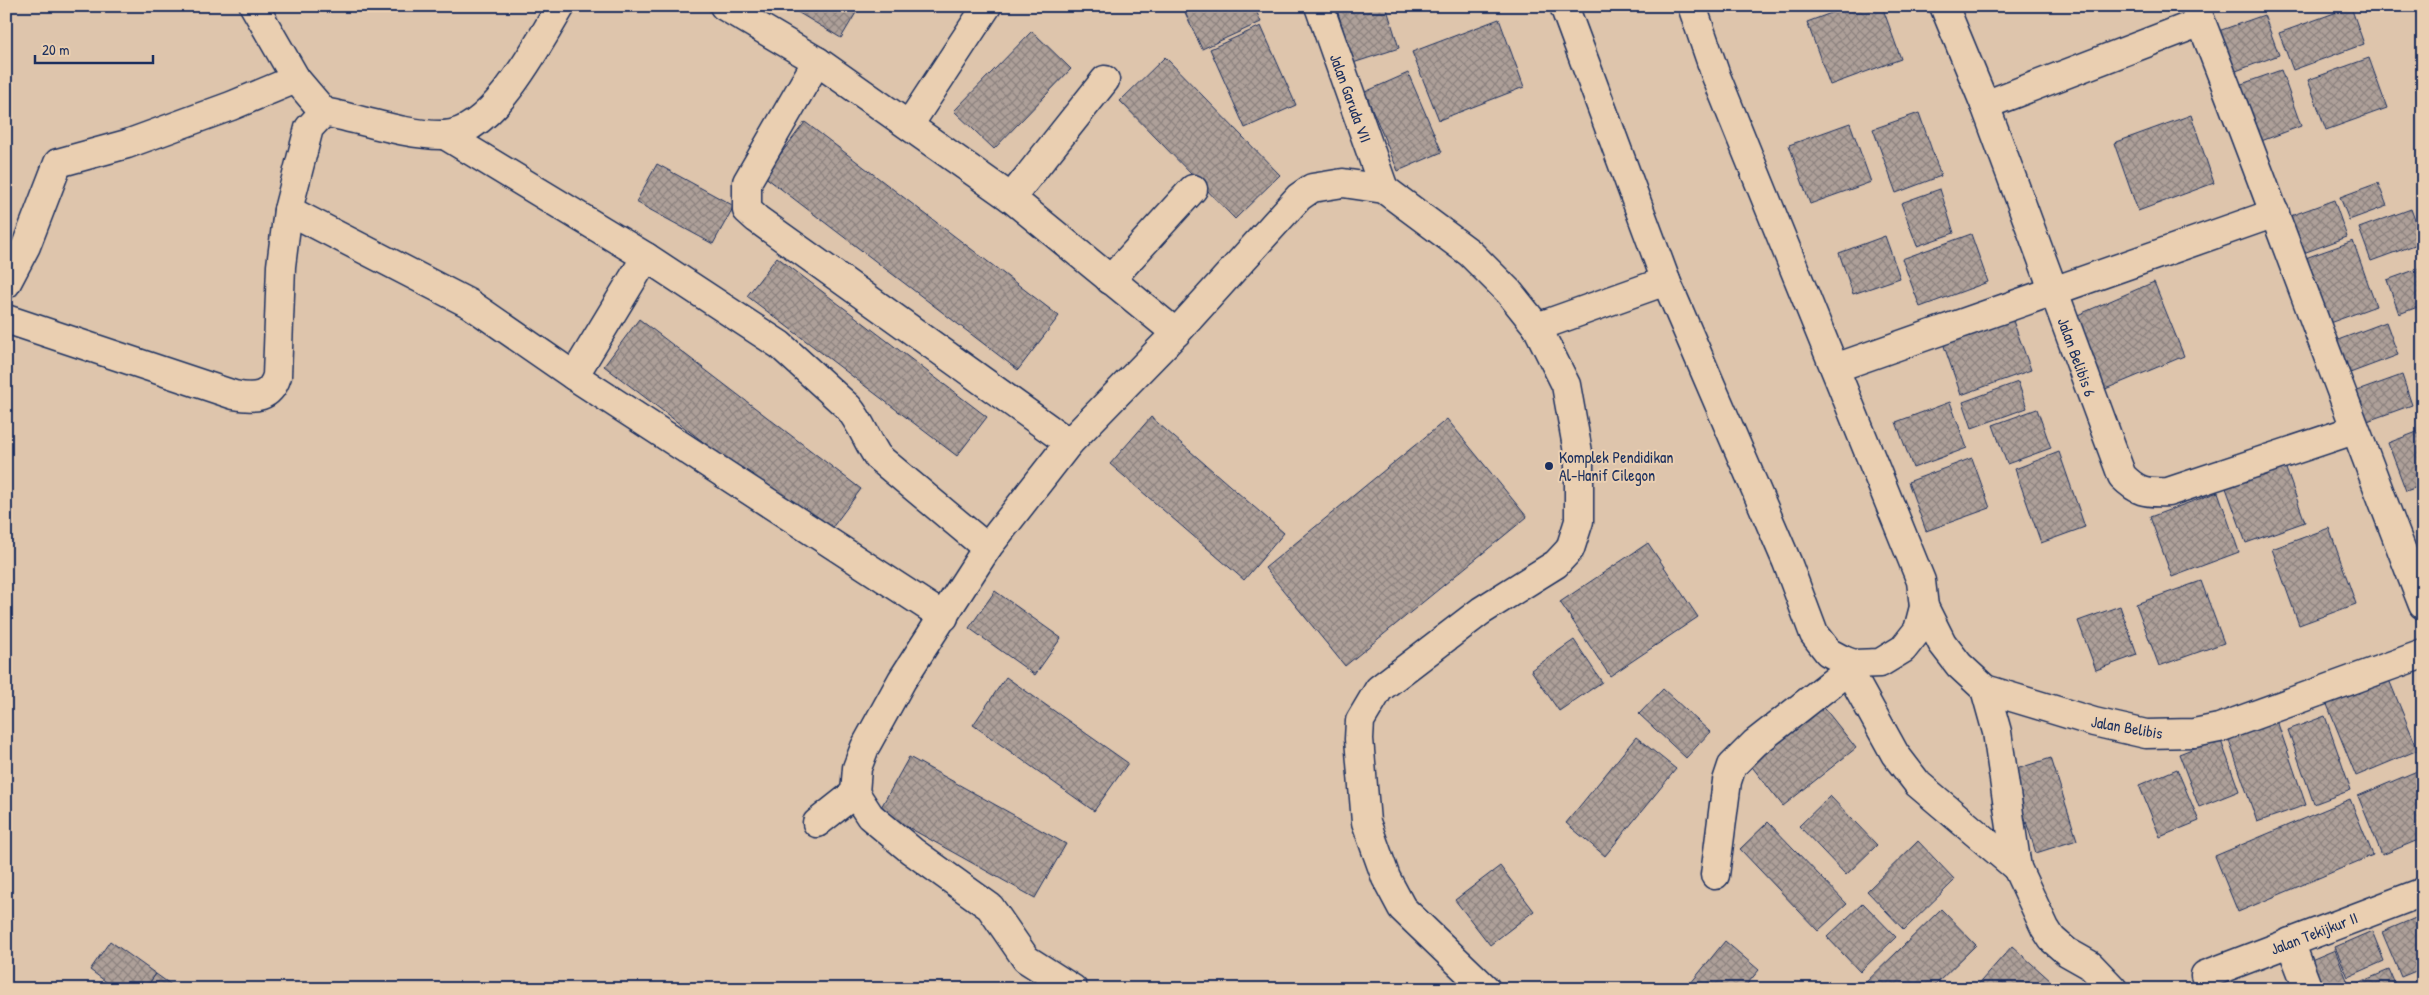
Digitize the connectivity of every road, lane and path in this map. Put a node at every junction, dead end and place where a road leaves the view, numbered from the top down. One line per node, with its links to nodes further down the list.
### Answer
1 (561, 6): 16 (street)
2 (724, 6): 10 (street)
3 (987, 6): 15 (street)
4 (1319, 6): 18 (street, Jalan Garuda VII)
5 (1564, 6): 24 (street)
6 (1692, 6): 30 (street)
7 (1944, 6): 13 (street, Jalan Belibis 6)
8 (262, 10): 11 (street)
9 (2198, 14): 13 (street); 21 (street)
10 (817, 61): 15 (street); 33 (street)
11 (296, 79): 14 (street); 25 (street)
12 (1105, 80): 19 (street)
13 (1986, 105): 26 (street, Jalan Belibis 6)
14 (324, 112): 16 (street); 20 (street)
15 (909, 125): 19 (street)
16 (445, 135): 22 (street)
17 (1193, 189): 23 (street)
18 (1384, 189): 28 (street); 29 (street)
19 (1011, 198): 23 (street)
20 (288, 210): 27 (street); 31 (street)
21 (2275, 213): 26 (street); 32 (street)
22 (646, 257): 31 (street); 34 (street)
23 (1110, 280): 29 (street)
24 (1666, 281): 28 (street); 39 (street)
25 (6, 284)
26 (2053, 292): 30 (street); 32 (street, Jalan Belibis 6)
27 (6, 319)
28 (1537, 327): 49 (street)
29 (1176, 333): 33 (street)
30 (1835, 368): 36 (street)
31 (574, 376): 37 (street)
32 (2354, 430): 35 (street)
33 (1069, 443): 34 (street)
34 (987, 548): 37 (street)
35 (2423, 605)
36 (1924, 607): 39 (street); 40 (street, Jalan Belibis)
37 (944, 617): 41 (street)
38 (2423, 654): 40 (street, Jalan Belibis)
39 (1845, 666): 43 (street); 44 (street)
40 (1984, 689): 43 (street)
41 (855, 793): 42 (street); 48 (street)
42 (817, 823)
43 (2017, 868): 50 (street)
44 (1715, 875)
45 (2423, 892): 46 (street, Jalan Tekijkur II)
46 (2290, 942): 47 (street, Jalan Tekijkur II); 51 (street)
47 (2205, 975)
48 (1073, 989)
49 (1486, 989)
50 (2113, 989)
51 (2308, 989)

